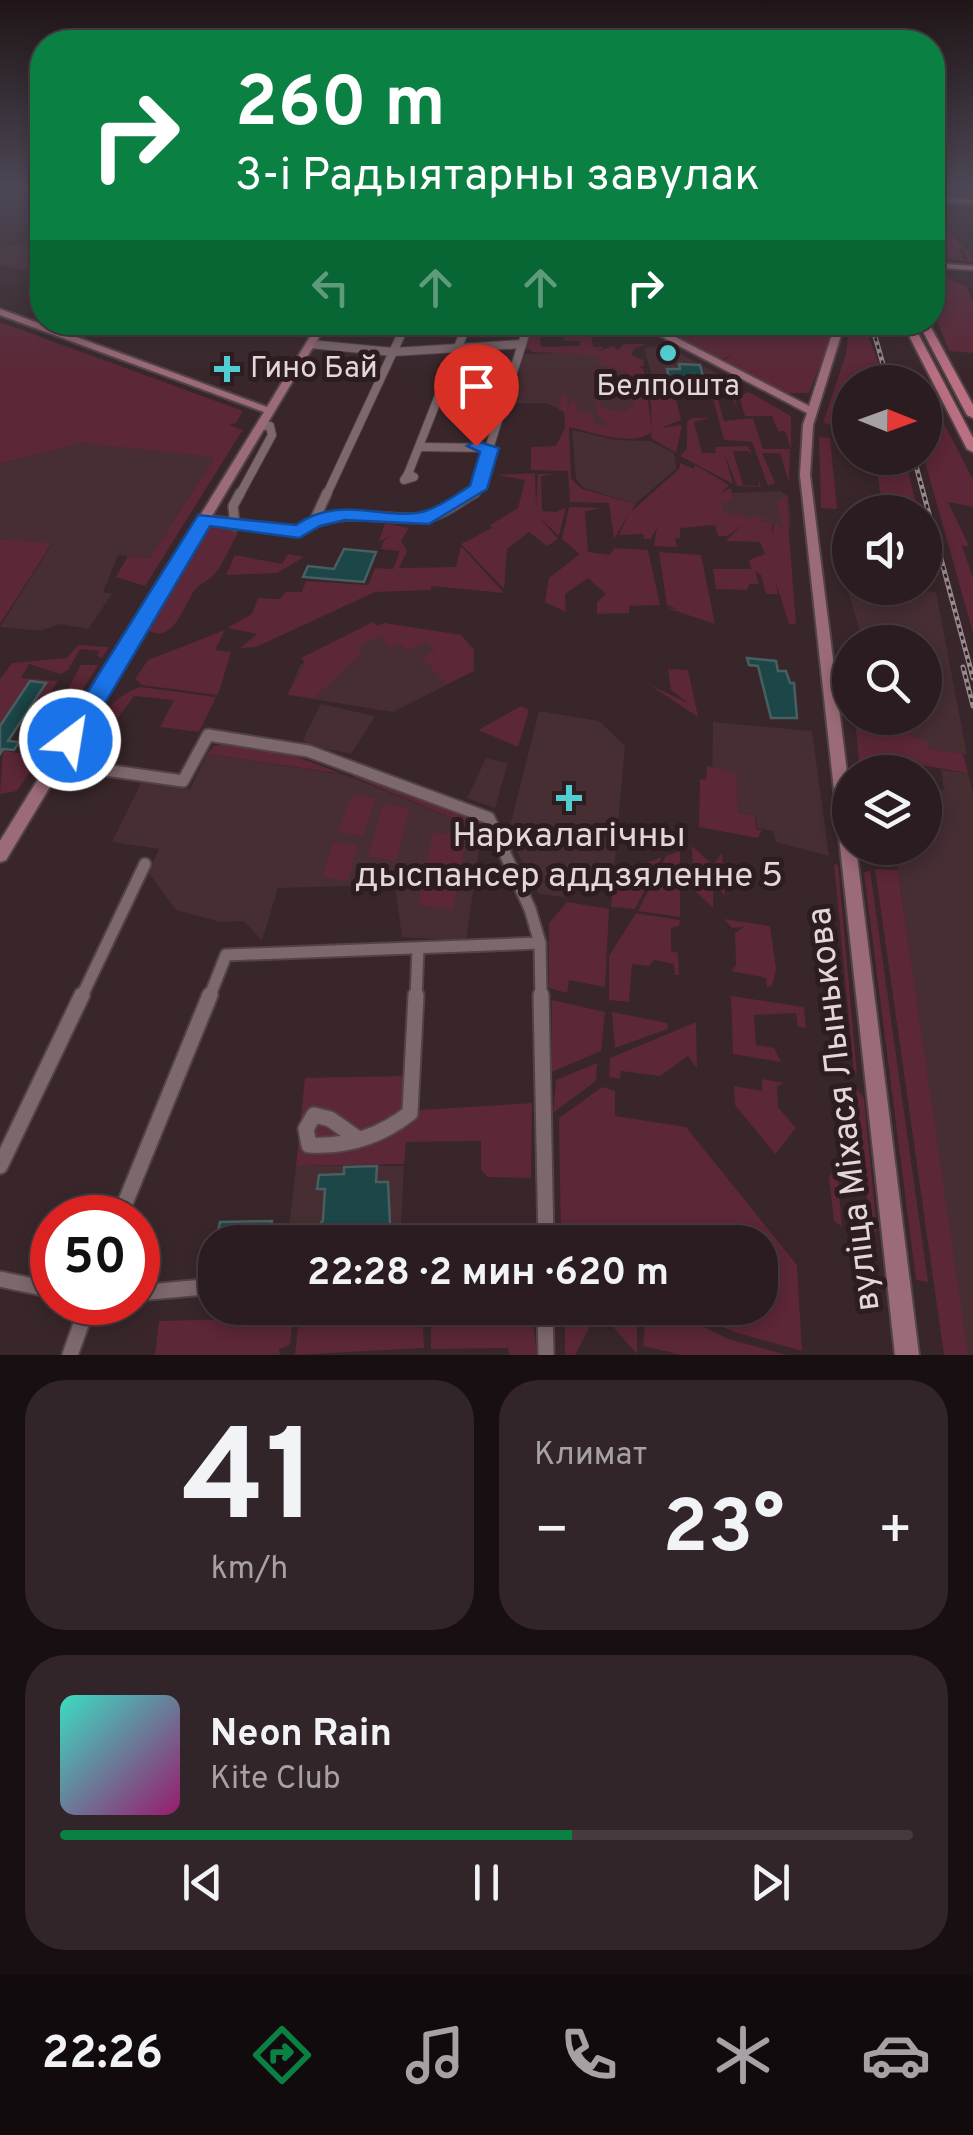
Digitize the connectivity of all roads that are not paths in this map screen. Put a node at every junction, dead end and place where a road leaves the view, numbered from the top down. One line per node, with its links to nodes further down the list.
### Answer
1 (945, 264): 2 (street)
2 (973, 266)
3 (0, 312): 4 (street)
4 (30, 323)
5 (64, 335): 19 (street)
6 (316, 335): 14 (street)
7 (400, 335): 17 (street)
8 (463, 335): 16 (street)
9 (525, 335): 15 (street)
10 (663, 335): 21 (street)
11 (837, 335): 21 (street, вуліца Міхася Лынькова)
12 (914, 335): 23 (main road)
13 (928, 335): 22 (main road)
14 (310, 344): 17 (street); 18 (street)
15 (522, 344): 16 (street); 27 (street)
16 (458, 348): 17 (street); 26 (street)
17 (392, 352): 31 (street)
18 (282, 392): 19 (street); 20 (street)
19 (241, 399): 20 (street)
20 (270, 411): 24 (street)
21 (812, 412): 50 (street, вуліца Міхася Лынькова)
22 (973, 415)
23 (954, 416): 25 (main road); 28 (main road)
24 (262, 426): 30 (street); 32 (street)
25 (973, 436)
26 (420, 447): 27 (street); 29 (street)
27 (490, 448): 31 (street)
28 (973, 449)
29 (408, 474)
30 (204, 519): 32 (street); 33 (street)
31 (314, 521): 32 (street)
32 (234, 526)
33 (56, 762): 34 (street); 36 (street)
34 (0, 855)
35 (145, 864): 39 (street)
36 (540, 943): 37 (street); 41 (street)
37 (418, 949): 38 (street); 40 (street)
38 (357, 1138)
39 (0, 1166)
40 (128, 1195)
41 (546, 1225)
42 (0, 1278): 43 (street)
43 (30, 1285)
44 (198, 1288): 45 (street)
45 (160, 1291)
46 (81, 1325): 48 (street)
47 (545, 1325): 49 (street)
48 (70, 1355)
49 (546, 1355)
50 (908, 1355)

